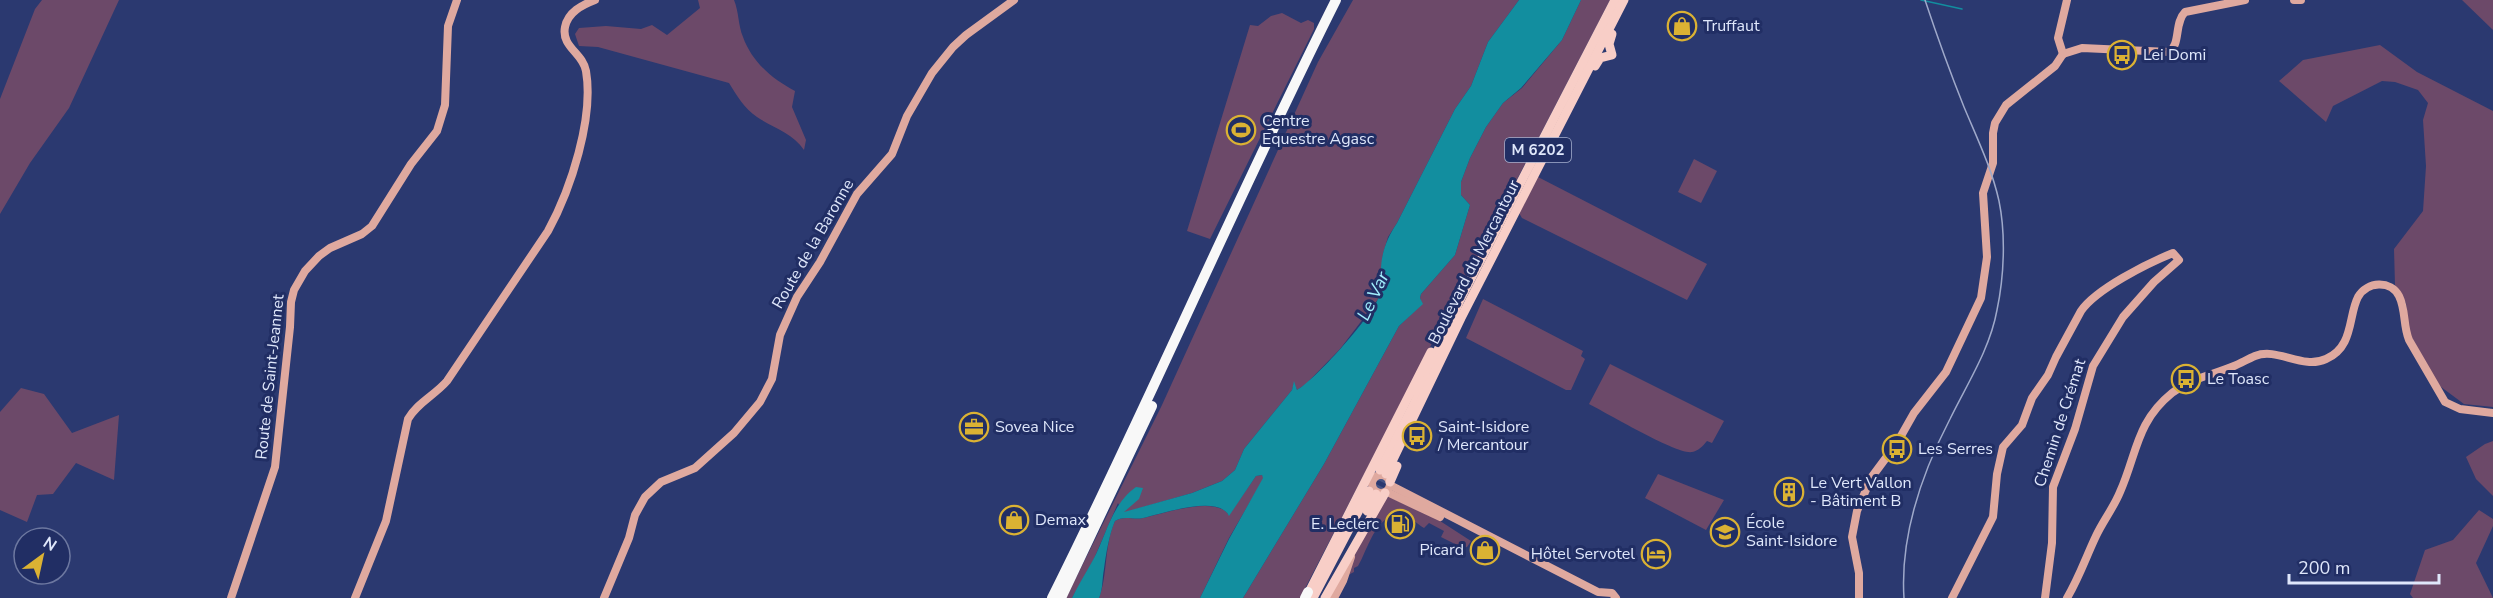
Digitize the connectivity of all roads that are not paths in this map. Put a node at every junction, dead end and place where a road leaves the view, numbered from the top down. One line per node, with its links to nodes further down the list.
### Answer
1 (457, 0): 21 (street, Route de Saint-Jeannet)
2 (595, 0): 22 (street)
3 (1014, 0): 23 (street, Route de la Baronne)
4 (1336, 0): 24 (highway)
5 (1343, 0): 25 (highway)
6 (1615, 0): 13 (main road, Boulevard du Mercantour / M 6202)
7 (1624, 0): 16 (main road, Boulevard du Mercantour / M 6202)
8 (2067, 0): 12 (street)
9 (2245, 0): 12 (street)
10 (2294, 0): 11 (street)
11 (2301, 0)
12 (2064, 52): 29 (street)
13 (1460, 300): 14 (main road); 16 (main road, Boulevard du Mercantour / M 6202)
14 (1403, 408): 16 (main road); 17 (main road)
15 (2493, 413): 32 (street)
16 (1381, 484): 17 (main road); 18 (main road); 19 (main road, Boulevard du Mercantour / M 6202); 20 (street); 26 (main road, Boulevard du Mercantour / M 6202)
17 (1353, 505): 19 (main road)
18 (1352, 552): 26 (main road); 27 (street)
19 (1308, 597)
20 (1602, 597): 28 (street)
21 (231, 598)
22 (356, 598)
23 (604, 598)
24 (1052, 598)
25 (1061, 598)
26 (1323, 598)
27 (1334, 598)
28 (1617, 598)
29 (1859, 598)
30 (1952, 598): 31 (street, Chemin de Crémat)
31 (2045, 598)
32 (2067, 598)

